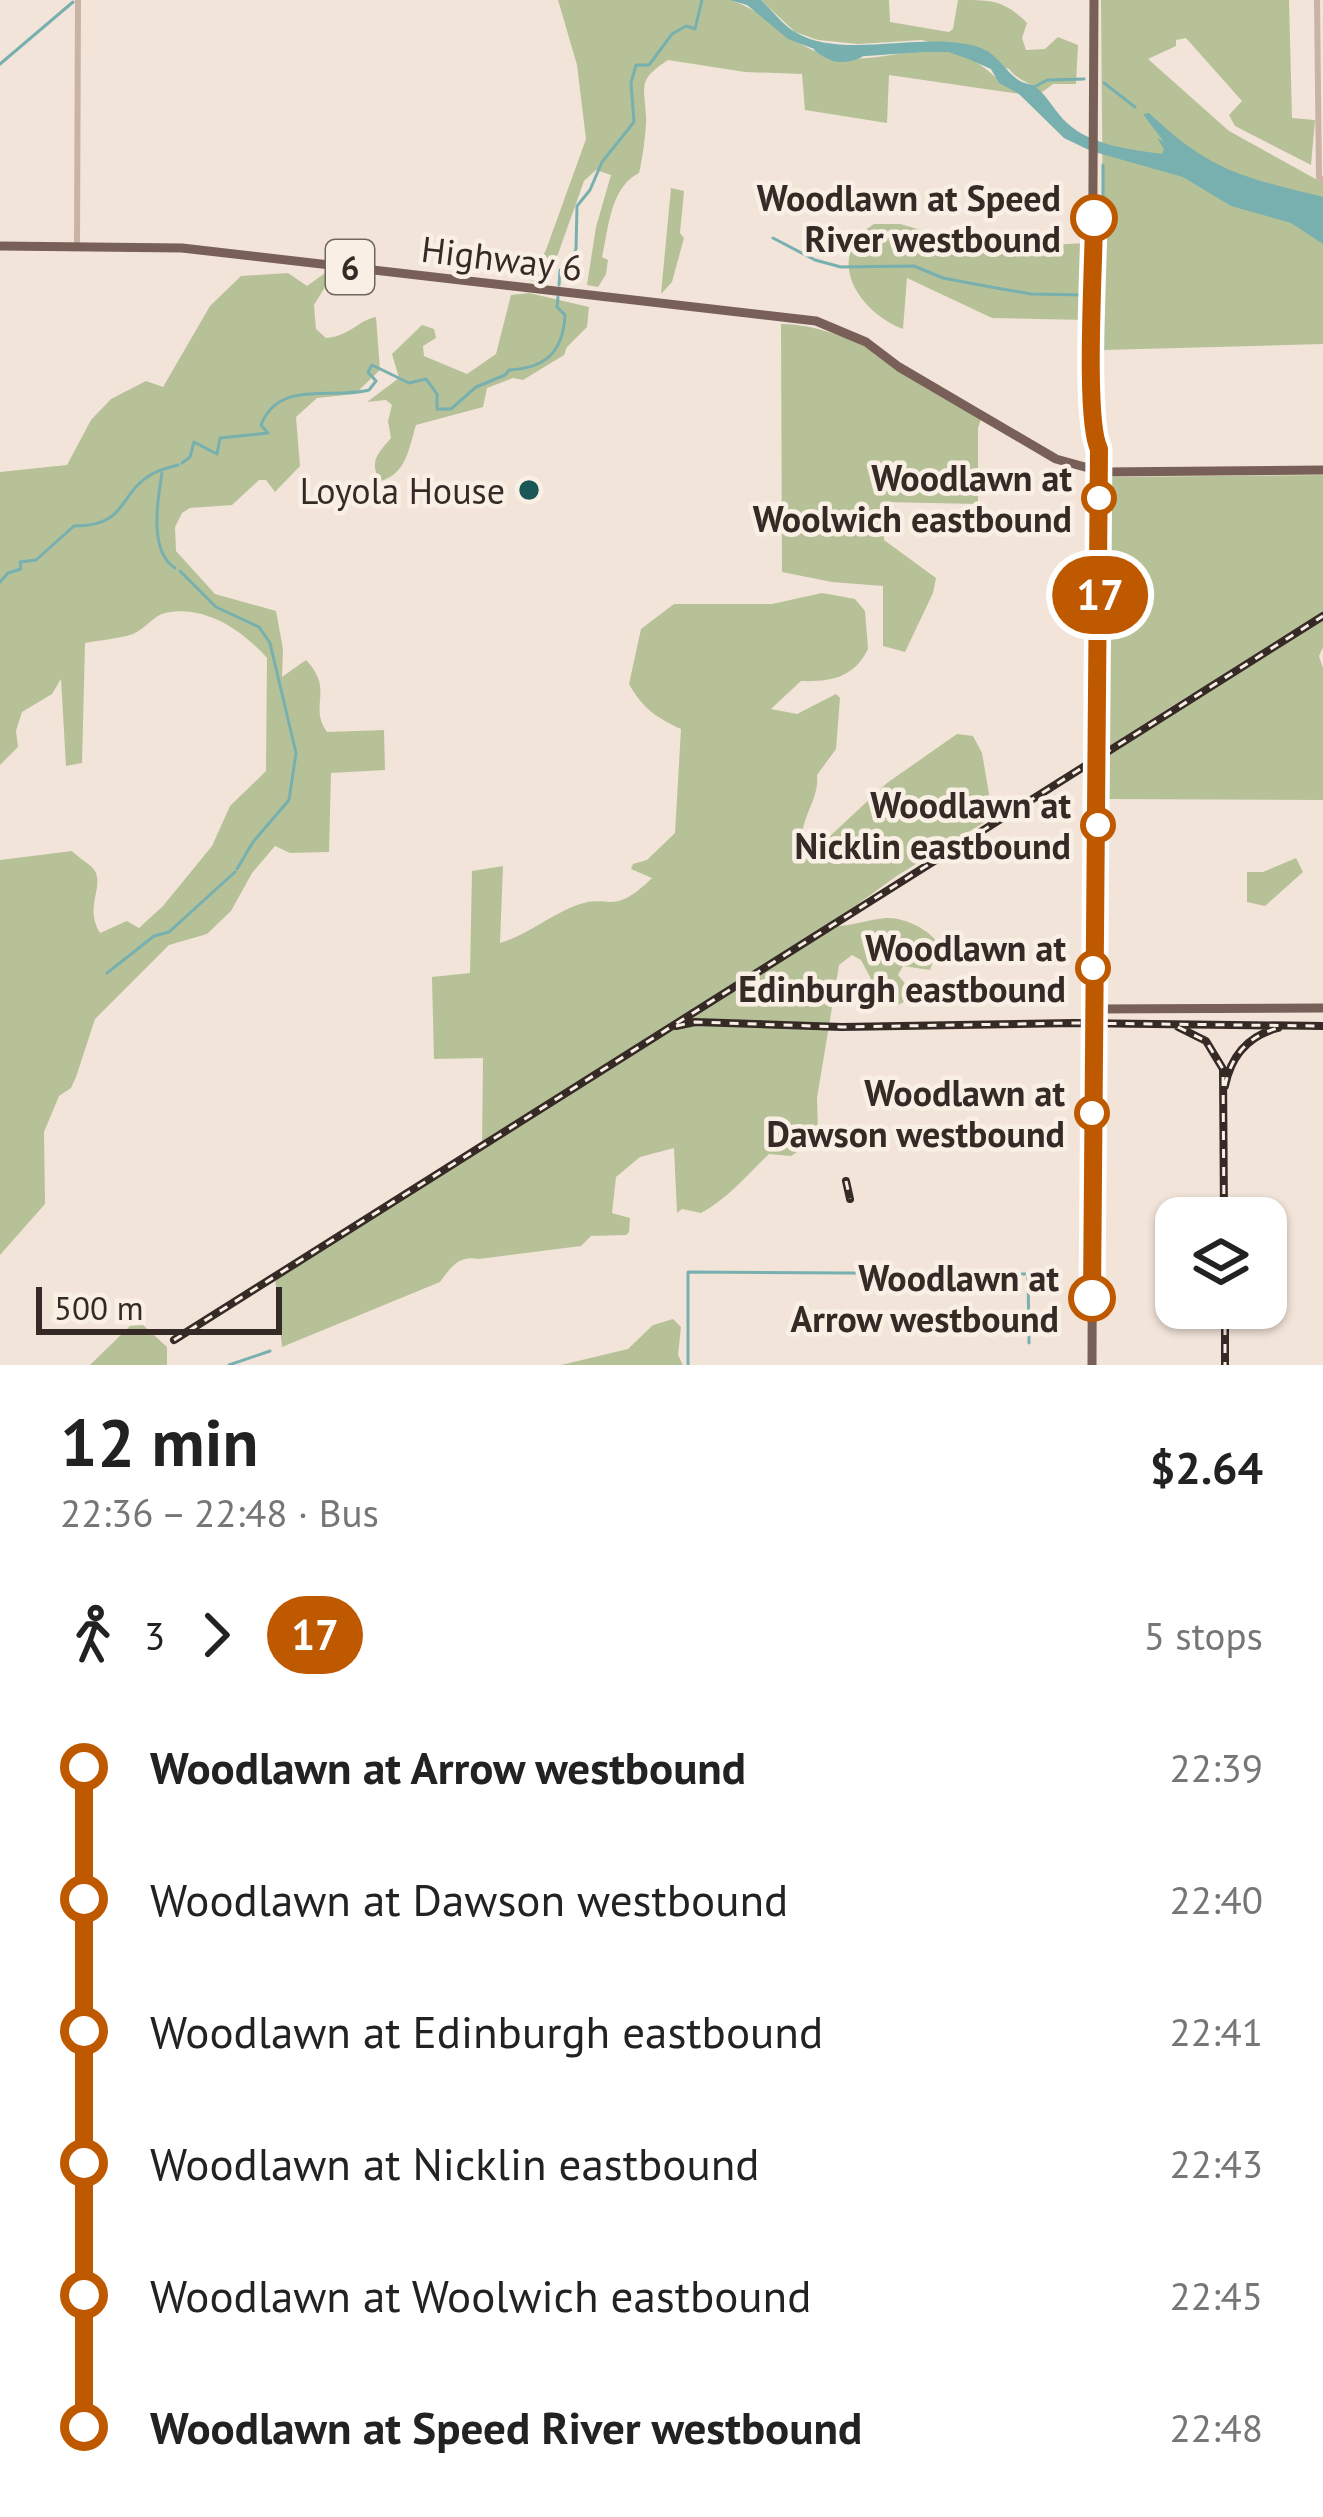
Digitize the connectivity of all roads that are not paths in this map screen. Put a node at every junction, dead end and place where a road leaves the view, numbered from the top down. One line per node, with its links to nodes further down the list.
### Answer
1 (78, 0): 5 (street)
2 (1094, 0): 7 (main road)
3 (1318, 0): 4 (street)
4 (1321, 179)
5 (77, 244): 6 (main road, Highway 6 / 6); 7 (main road, Highway 6 / 6)
6 (0, 246)
7 (1096, 469): 8 (main road); 10 (main road)
8 (1323, 470)
9 (1323, 1008): 10 (main road)
10 (1093, 1009): 11 (main road)
11 (1093, 1365)

